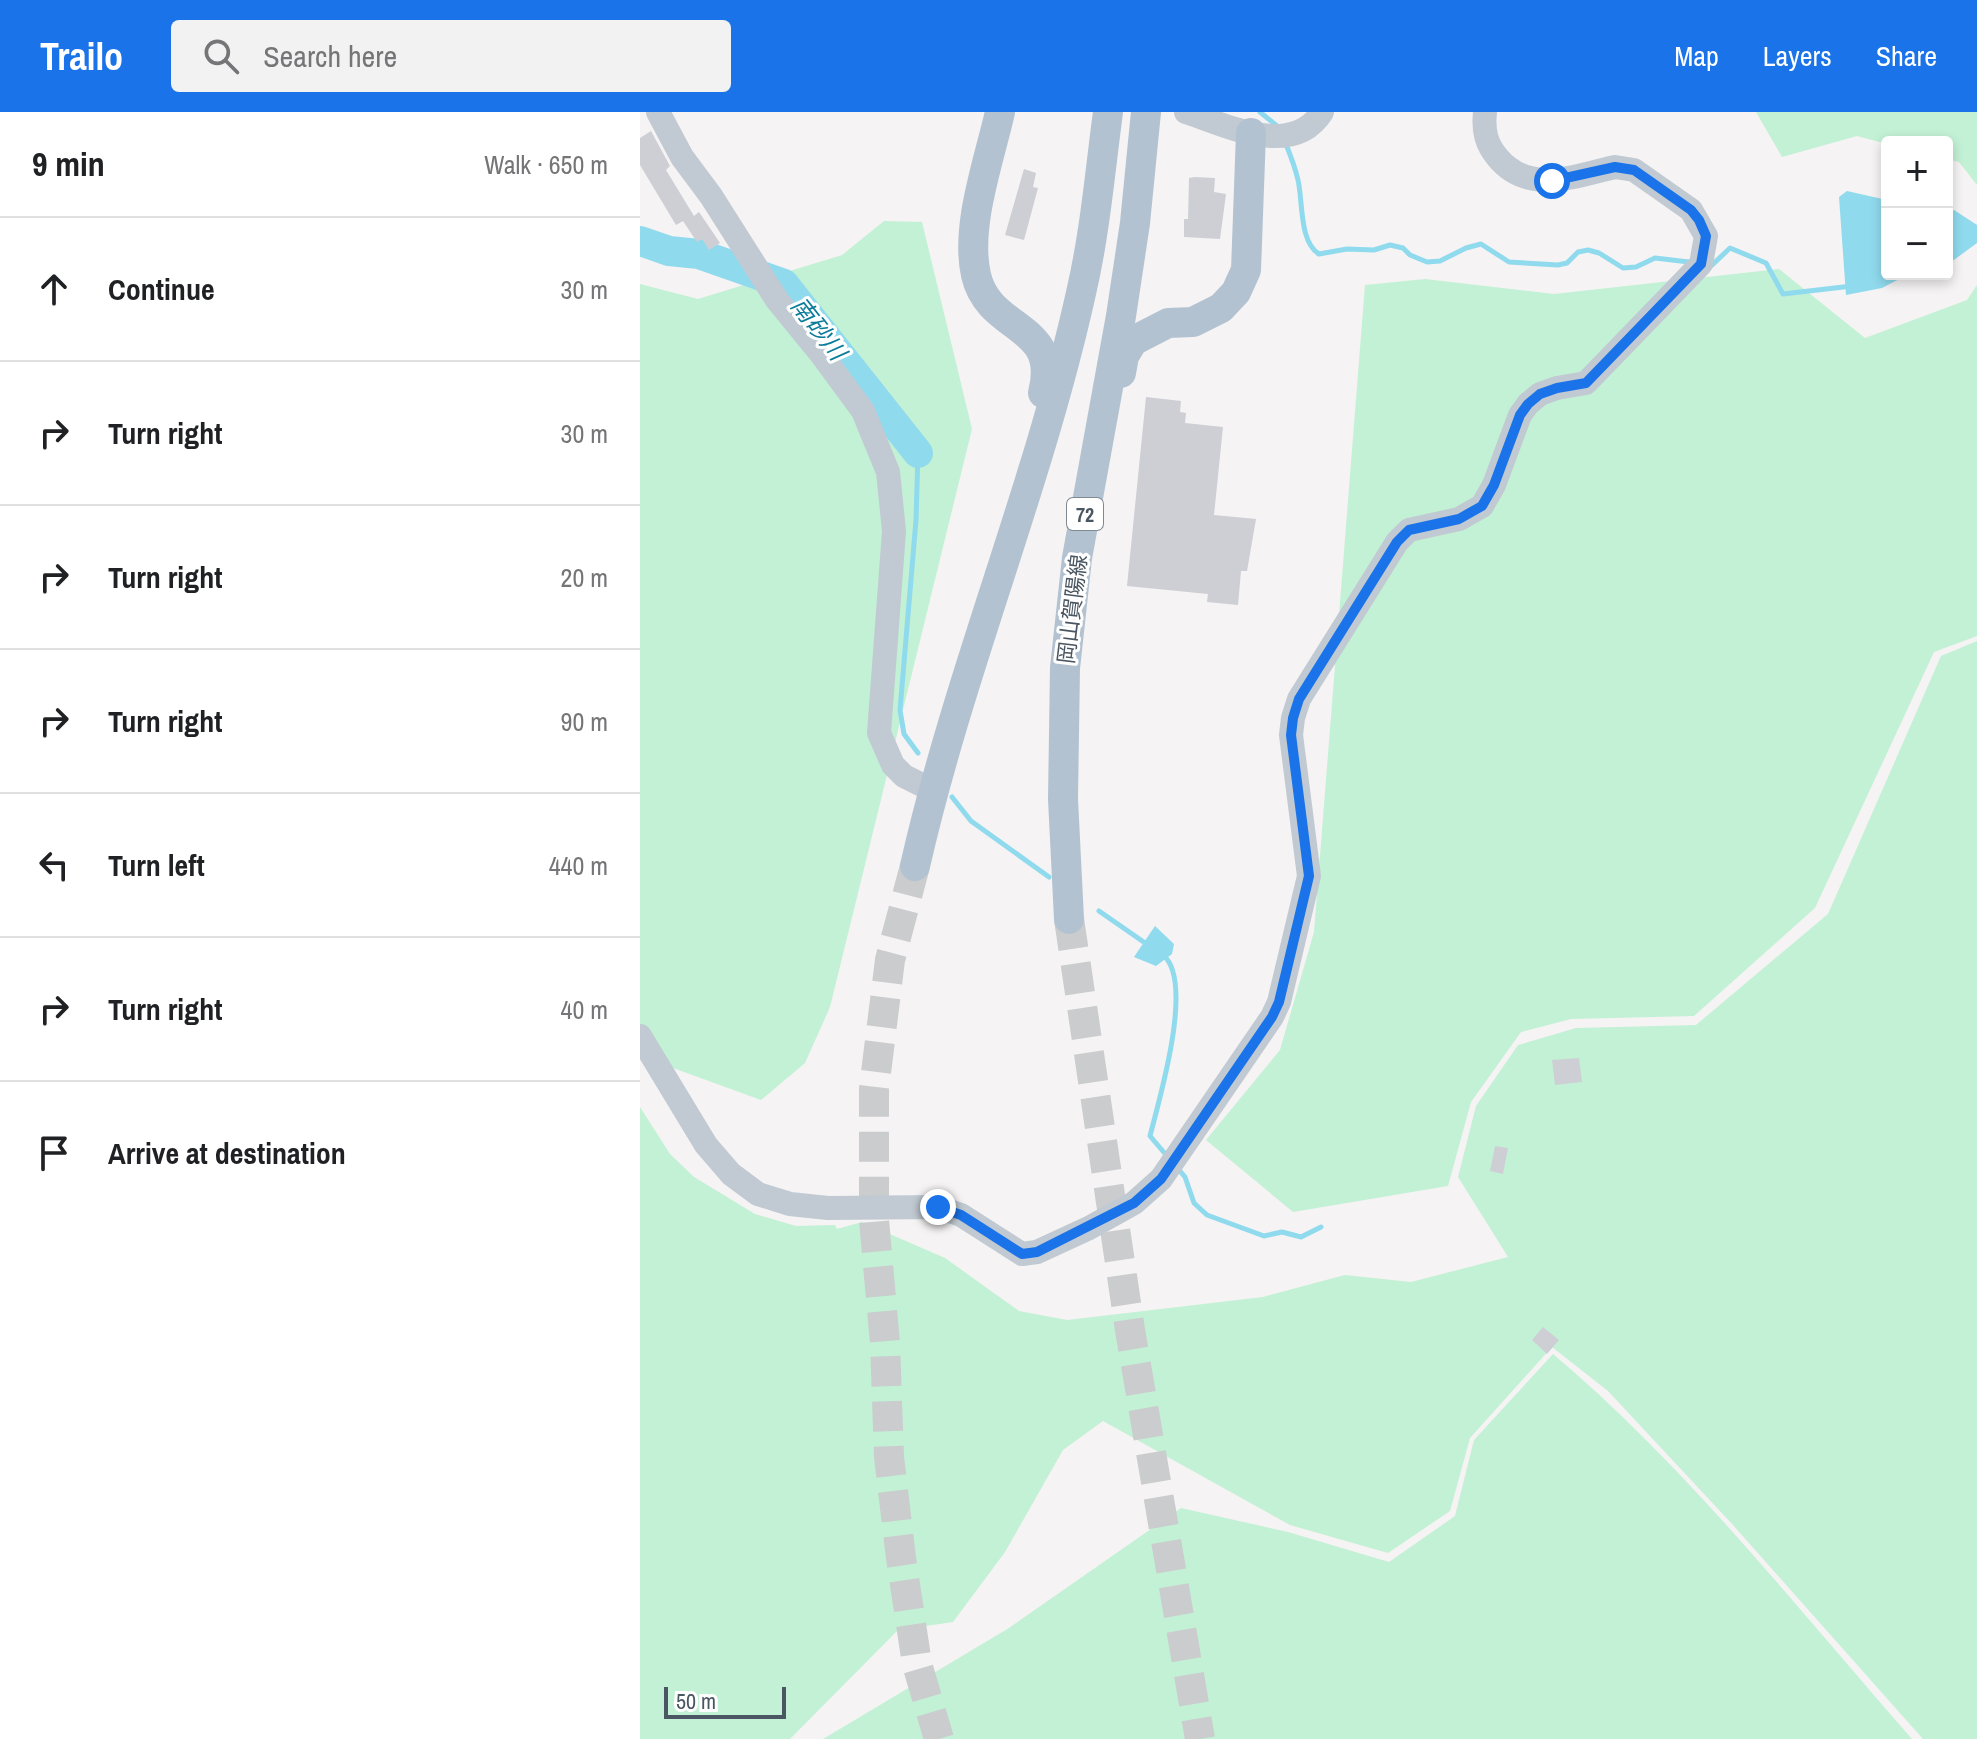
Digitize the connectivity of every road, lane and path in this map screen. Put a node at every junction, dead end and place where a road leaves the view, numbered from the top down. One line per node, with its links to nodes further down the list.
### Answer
1 (656, 112): 7 (street); 15 (street)
2 (1000, 112): 12 (main road)
3 (1146, 112): 10 (main road, 岡山賀陽線 / 72)
4 (1186, 112): 9 (street)
5 (1322, 112): 9 (street)
6 (1485, 112): 18 (street)
7 (640, 116)
8 (1107, 122): 12 (main road); 13 (main road)
9 (1273, 135): 11 (main road)
10 (1140, 171): 11 (main road); 14 (main road, 岡山賀陽線 / 72)
11 (1168, 323): 14 (main road)
12 (1019, 326): 13 (main road)
13 (1030, 476): 15 (main road)
14 (1084, 519): 17 (main road, 岡山賀陽線 / 72)
15 (932, 790): 16 (main road)
16 (915, 866)
17 (1069, 919)
18 (640, 1036)

